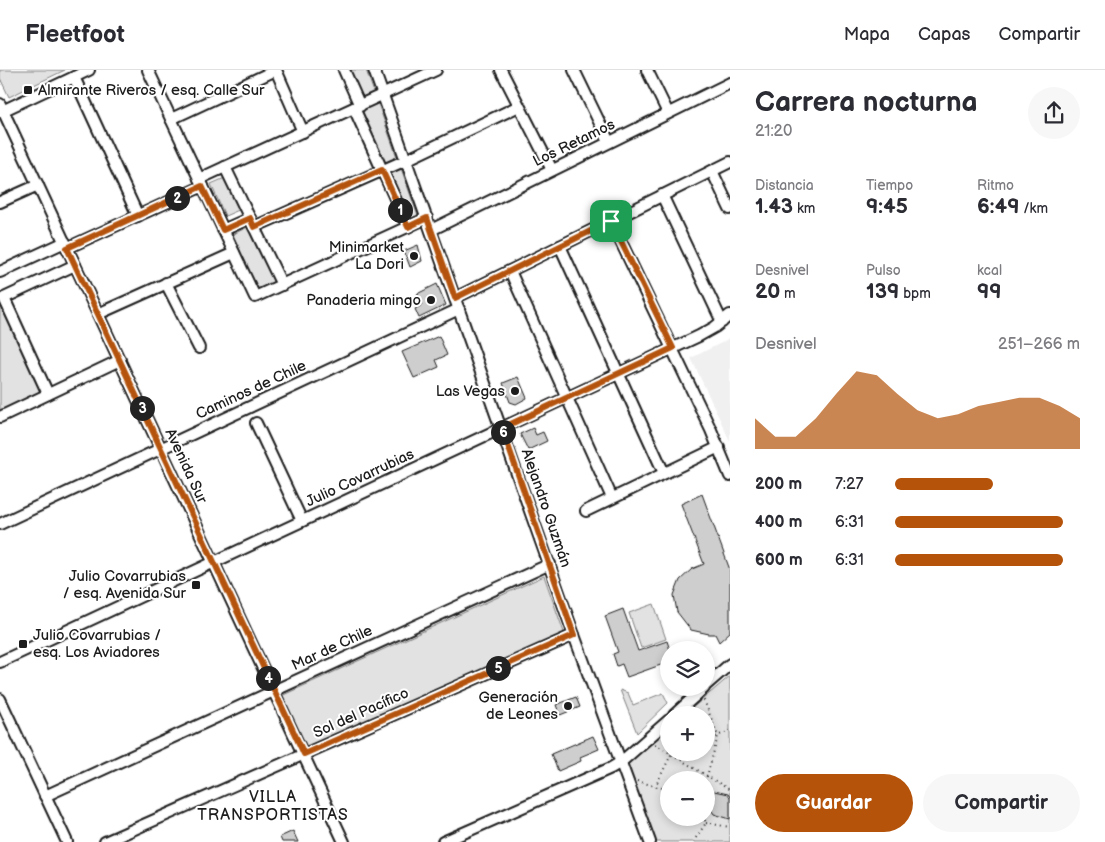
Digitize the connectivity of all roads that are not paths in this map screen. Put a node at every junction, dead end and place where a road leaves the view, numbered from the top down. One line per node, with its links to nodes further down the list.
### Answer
1 (89, 70): 10 (street)
2 (148, 70): 17 (street)
3 (276, 70): 17 (street); 18 (street)
4 (344, 70): 14 (street)
5 (374, 70): 12 (street, Alejandro Guzmán)
6 (436, 70): 12 (street)
7 (501, 70): 13 (street)
8 (574, 70): 19 (street)
9 (648, 70): 16 (street)
10 (74, 77): 15 (street); 31 (street)
11 (730, 83): 16 (street, Los Retamos)
12 (383, 95): 14 (street); 20 (street, Alejandro Guzmán)
13 (519, 106): 20 (street); 24 (street)
14 (357, 107): 18 (street); 23 (street)
15 (1, 108): 27 (street, Avenida Sur)
16 (668, 113): 19 (street, Los Retamos)
17 (171, 119): 26 (street)
18 (303, 132): 22 (street)
19 (609, 142): 24 (street, Los Retamos)
20 (406, 160): 23 (street); 32 (street, Alejandro Guzmán)
21 (730, 162): 25 (street)
22 (226, 167): 26 (street); 34 (street)
23 (382, 170): 34 (street); 35 (street)
24 (552, 170): 37 (street, Los Retamos)
25 (712, 171): 28 (street); 30 (street)
26 (201, 183): 31 (street); 36 (street)
27 (38, 185): 29 (street); 38 (street, Avenida Sur)
28 (662, 196): 33 (street); 49 (street)
29 (0, 202)
30 (730, 209)
31 (138, 216): 38 (street)
32 (427, 218): 35 (street); 37 (street, Alejandro Guzmán)
33 (611, 221): 39 (street); 51 (street)
34 (252, 222): 36 (street); 45 (street)
35 (408, 227): 45 (street)
36 (223, 230): 40 (street)
37 (431, 230): 46 (street, Alejandro Guzmán)
38 (66, 245): 41 (street, Avenida Sur); 43 (street)
39 (560, 246): 42 (street); 53 (street)
40 (234, 253): 44 (street); 45 (street)
41 (76, 265): 48 (street, Avenida Sur); 54 (street)
42 (510, 271): 46 (street); 55 (street)
43 (0, 272)
44 (166, 283): 48 (street); 50 (street)
45 (282, 285)
46 (455, 298): 47 (street, Alejandro Guzmán)
47 (459, 309): 58 (street, Alejandro Guzmán); 60 (street, Caminos de Chile)
48 (98, 314): 52 (street, Avenida Sur)
49 (726, 319): 51 (street, Julio Covarrubias)
50 (199, 348)
51 (673, 348): 53 (street, Julio Covarrubias); 59 (street)
52 (120, 360): 54 (street); 60 (street, Avenida Sur)
53 (619, 374): 55 (street, Julio Covarrubias); 62 (street)
54 (48, 394): 56 (street)
55 (567, 398): 58 (street, Julio Covarrubias); 64 (street)
56 (0, 417)
57 (256, 423): 66 (street)
58 (502, 428): 66 (street, Julio Covarrubias); 69 (street, Alejandro Guzmán)
59 (719, 447): 61 (street); 62 (street)
60 (161, 448): 67 (street, Caminos de Chile); 68 (street, Avenida Sur)
61 (728, 464): 63 (street)
62 (664, 473): 64 (street)
63 (730, 476)
64 (612, 498): 65 (street)
65 (586, 512)
66 (302, 521): 68 (street, Julio Covarrubias)
67 (0, 524)
68 (214, 562): 71 (street, Julio Covarrubias); 74 (street, Avenida Sur)
69 (550, 564): 70 (street, Alejandro Guzmán); 74 (street, Mar de Chile)
70 (574, 635): 79 (street, Sol del Pacífico); 80 (street, Alejandro Guzmán)
71 (0, 662)
72 (730, 664): 73 (street)
73 (715, 678)
74 (274, 691): 79 (street, Avenida Sur); 81 (street, Mar de Chile)
75 (695, 696): 77 (street)
76 (0, 699): 81 (street)
77 (684, 706)
78 (660, 728): 80 (street)
79 (304, 754): 83 (street, Sol del Pacífico); 84 (street, Avenida Sur)
80 (621, 762): 85 (street); 86 (street, Alejandro Guzmán)
81 (45, 796): 82 (street)
82 (67, 842)
83 (105, 842)
84 (344, 842)
85 (443, 842)
86 (650, 842)

